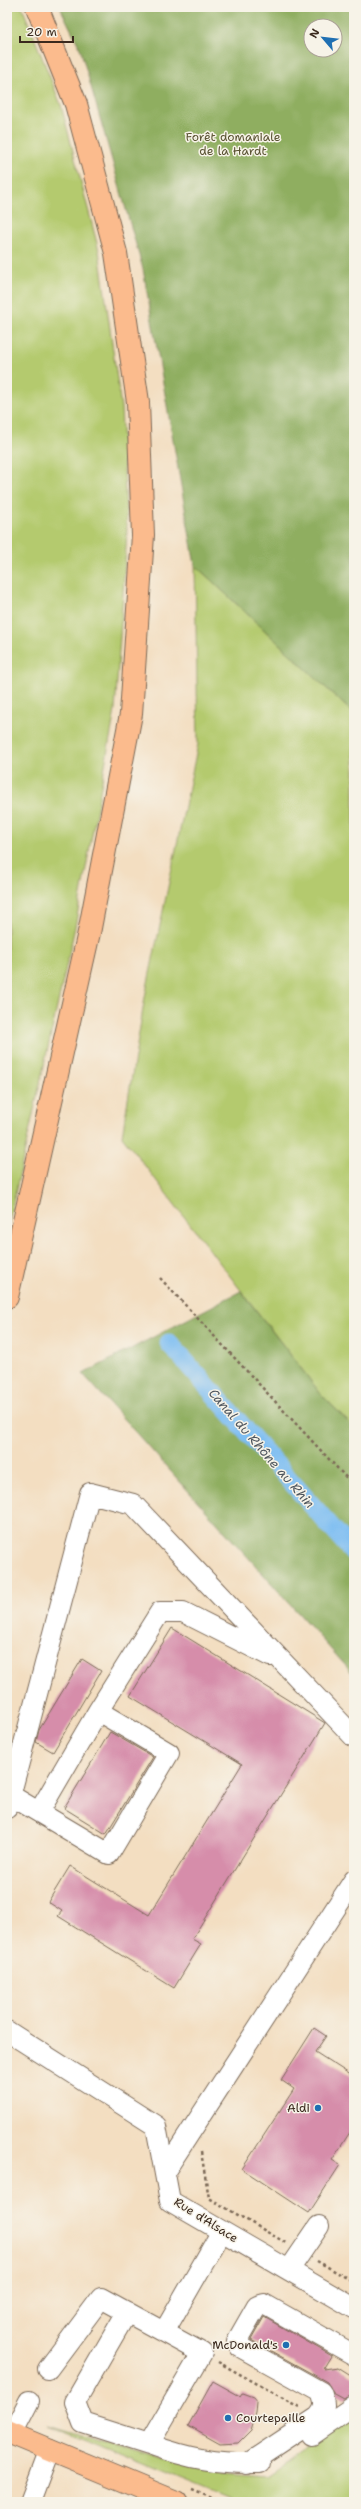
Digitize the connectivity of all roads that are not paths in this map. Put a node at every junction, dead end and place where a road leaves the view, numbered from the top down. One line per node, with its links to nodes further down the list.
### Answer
1 (37, 7): 2 (main road)
2 (7, 1297)
3 (284, 1663): 4 (street); 5 (street); 6 (street)
4 (98, 1711): 7 (street); 7 (street)
5 (354, 1737)
6 (9, 1801): 7 (street)
7 (39, 1812)
8 (354, 1880): 10 (street)
9 (7, 2031): 10 (street, Rue d'Alsace)
10 (165, 2171): 12 (street, Rue d'Alsace)
11 (319, 2226): 13 (street)
12 (222, 2231): 13 (street, Rue d'Alsace); 16 (street)
13 (289, 2270): 14 (street, Rue d'Alsace)
14 (354, 2308)
15 (127, 2312): 16 (street); 18 (street); 22 (street)
16 (164, 2332): 22 (street)
17 (354, 2355): 24 (street)
18 (48, 2369)
19 (29, 2401): 21 (street)
20 (354, 2406): 24 (street)
21 (9, 2433): 23 (main road)
22 (149, 2444): 24 (street)
23 (50, 2449): 25 (street); 26 (main road)
24 (247, 2464)
25 (30, 2502)
26 (176, 2502)

